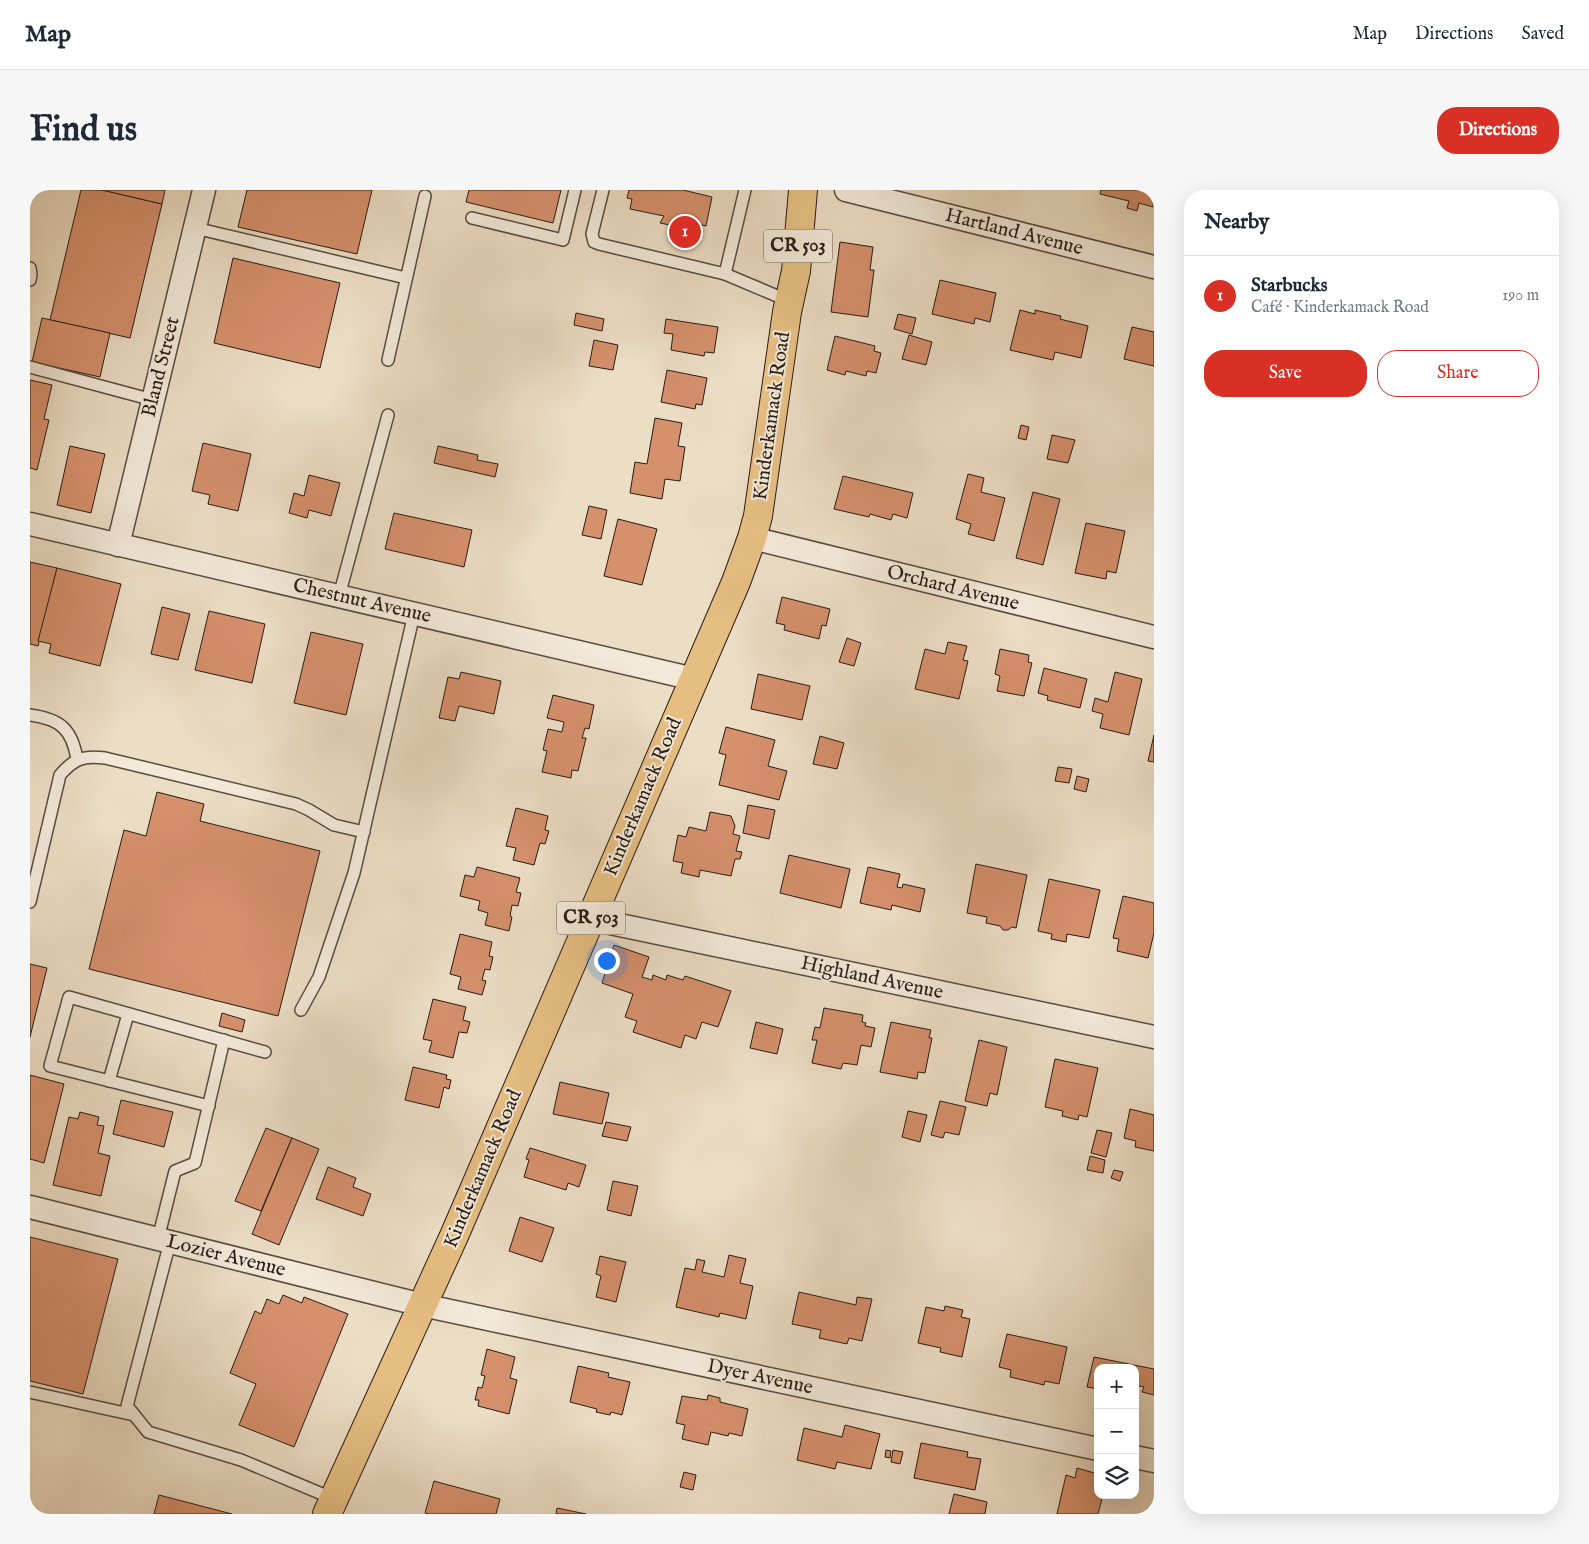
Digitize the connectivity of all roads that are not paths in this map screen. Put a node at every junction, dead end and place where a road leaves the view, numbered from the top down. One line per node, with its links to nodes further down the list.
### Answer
1 (204, 190): 9 (street, Bland Street)
2 (575, 190): 8 (lane)
3 (603, 190): 12 (lane)
4 (745, 190): 12 (lane)
5 (803, 190): 15 (main road, Kinderkamack Road / CR 503)
6 (846, 190): 10 (street, Hartland Avenue)
7 (425, 196): 13 (lane)
8 (472, 218)
9 (195, 228): 13 (lane); 18 (street, Bland Street)
10 (1154, 267)
11 (30, 268): 14 (lane)
12 (724, 274): 15 (lane)
13 (406, 278): 16 (lane)
14 (30, 280)
15 (790, 301): 21 (main road, Kinderkamack Road / CR 503)
16 (388, 360)
17 (30, 367): 18 (lane)
18 (153, 400): 22 (street, Bland Street)
19 (388, 415): 23 (lane)
20 (30, 524): 22 (street, Chestnut Avenue)
21 (752, 538): 25 (street, Orchard Avenue); 26 (main road, Kinderkamack Road / CR 503)
22 (118, 544): 23 (street, Chestnut Avenue)
23 (339, 596): 24 (street, Chestnut Avenue)
24 (414, 614): 26 (street, Chestnut Avenue); 29 (lane)
25 (1154, 637)
26 (694, 679): 31 (main road, Kinderkamack Road / CR 503)
27 (30, 716): 28 (lane)
28 (78, 759): 29 (lane); 30 (lane)
29 (364, 832): 32 (lane)
30 (30, 902)
31 (591, 919): 34 (street, Highland Avenue); 41 (main road, Kinderkamack Road / CR 503)
32 (301, 1010)
33 (128, 1014): 35 (lane); 37 (lane); 37 (lane)
34 (1154, 1038)
35 (224, 1040): 36 (lane); 38 (lane)
36 (265, 1052)
37 (109, 1080): 38 (lane)
38 (209, 1106): 40 (lane)
39 (30, 1207): 40 (street, Lozier Avenue)
40 (164, 1241): 41 (street, Lozier Avenue); 43 (lane)
41 (422, 1306): 44 (street, Dyer Avenue); 47 (main road, Kinderkamack Road / CR 503)
42 (30, 1392): 43 (lane)
43 (134, 1414): 47 (lane)
44 (1094, 1448)
45 (1139, 1458): 46 (street)
46 (1154, 1461)
47 (330, 1506)

